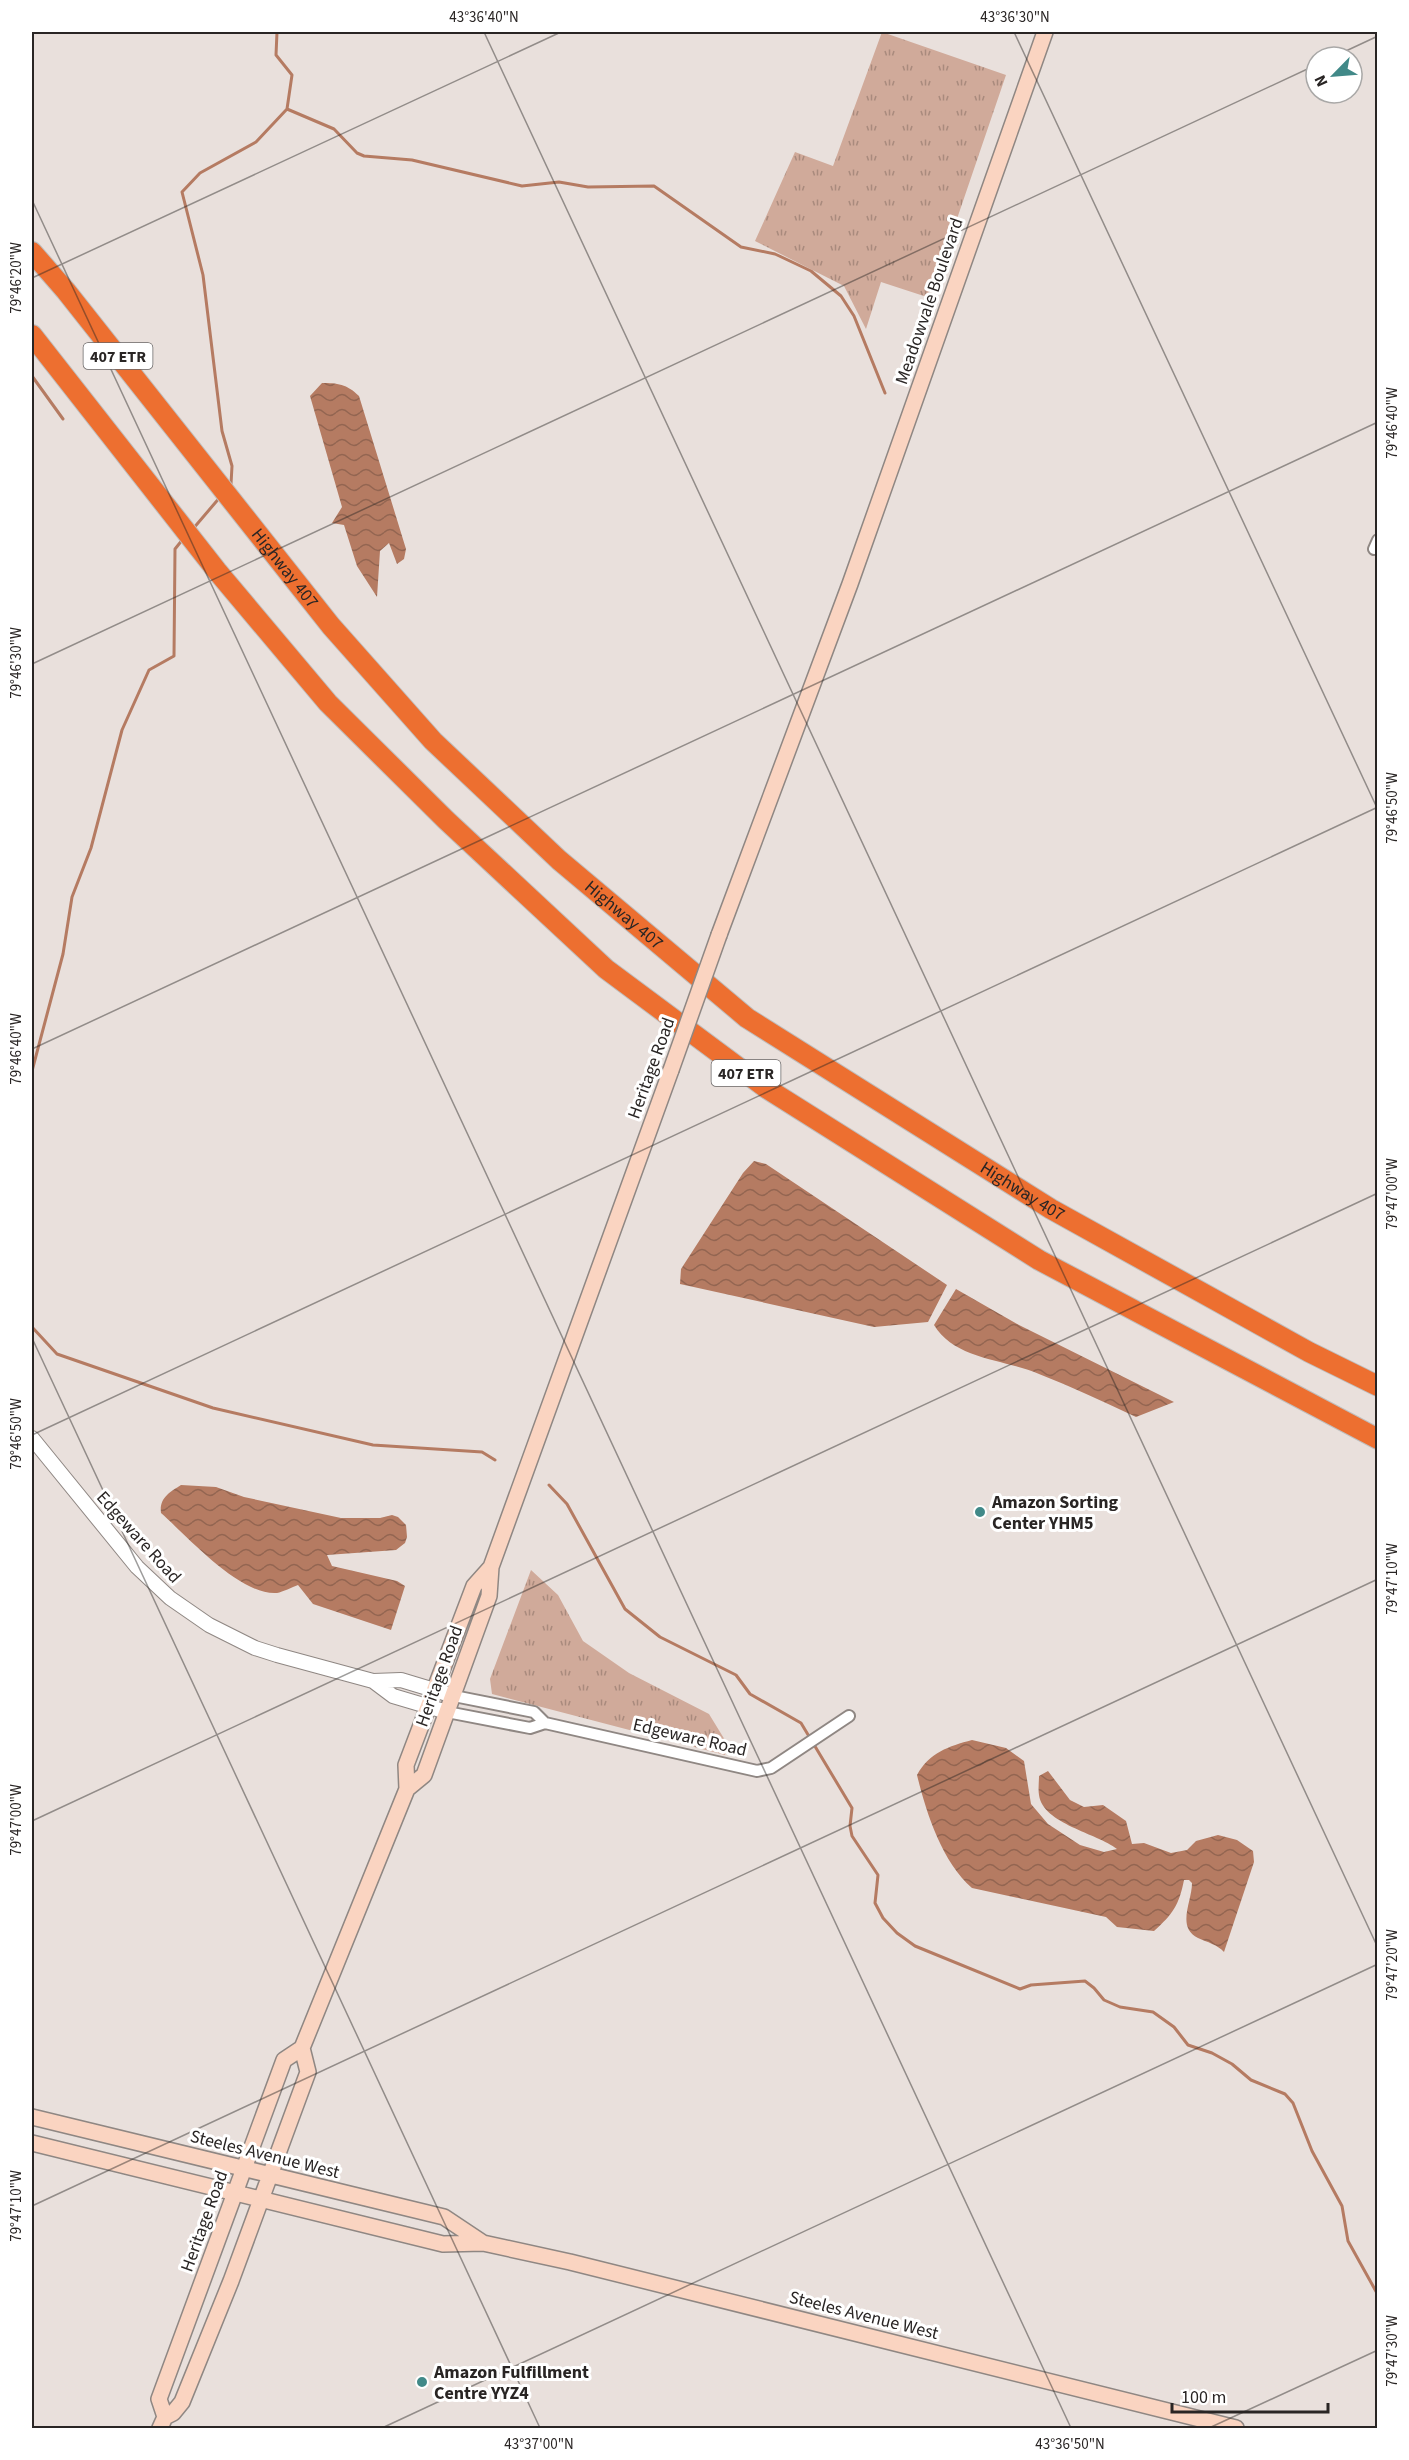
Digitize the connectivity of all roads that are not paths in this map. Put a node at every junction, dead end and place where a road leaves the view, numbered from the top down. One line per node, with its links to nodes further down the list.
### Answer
1 (1045, 32): 4 (main road, Meadowvale Boulevard)
2 (32, 252): 5 (highway, Highway 407 / 407 ETR)
3 (32, 335): 7 (highway, 407 ETR)
4 (850, 584): 8 (main road, Heritage Road, bridge)
5 (1377, 1386)
6 (32, 1438): 9 (street, Edgeware Road)
7 (1377, 1439)
8 (491, 1568): 10 (main road, Heritage Road); 11 (main road, Heritage Road)
9 (374, 1681): 10 (street, Edgeware Road); 12 (street, Edgeware Road)
10 (435, 1690): 11 (street, Edgeware Road); 12 (main road, Heritage Road)
11 (454, 1696): 13 (main road, Heritage Road); 15 (street, Edgeware Road)
12 (428, 1707): 13 (street, Edgeware Road); 16 (main road, Heritage Road)
13 (447, 1712): 15 (street, Edgeware Road); 16 (main road, Heritage Road)
14 (849, 1716): 15 (street, Edgeware Road)
15 (545, 1723)
16 (407, 1789): 17 (main road, Heritage Road)
17 (302, 2048): 20 (main road, Heritage Road); 21 (main road, Heritage Road)
18 (32, 2117): 20 (main road, Steeles Avenue West)
19 (32, 2143): 22 (main road, Steeles Avenue West)
20 (244, 2169): 21 (main road, Steeles Avenue West); 22 (main road, Heritage Road)
21 (270, 2175): 23 (main road, Heritage Road); 24 (main road, Steeles Avenue West)
22 (236, 2192): 23 (main road, Steeles Avenue West); 25 (main road, Heritage Road)
23 (261, 2199): 24 (main road, Steeles Avenue West); 25 (main road, Heritage Road)
24 (483, 2243): 26 (main road, Steeles Avenue West)
25 (163, 2423)
26 (1236, 2428)

